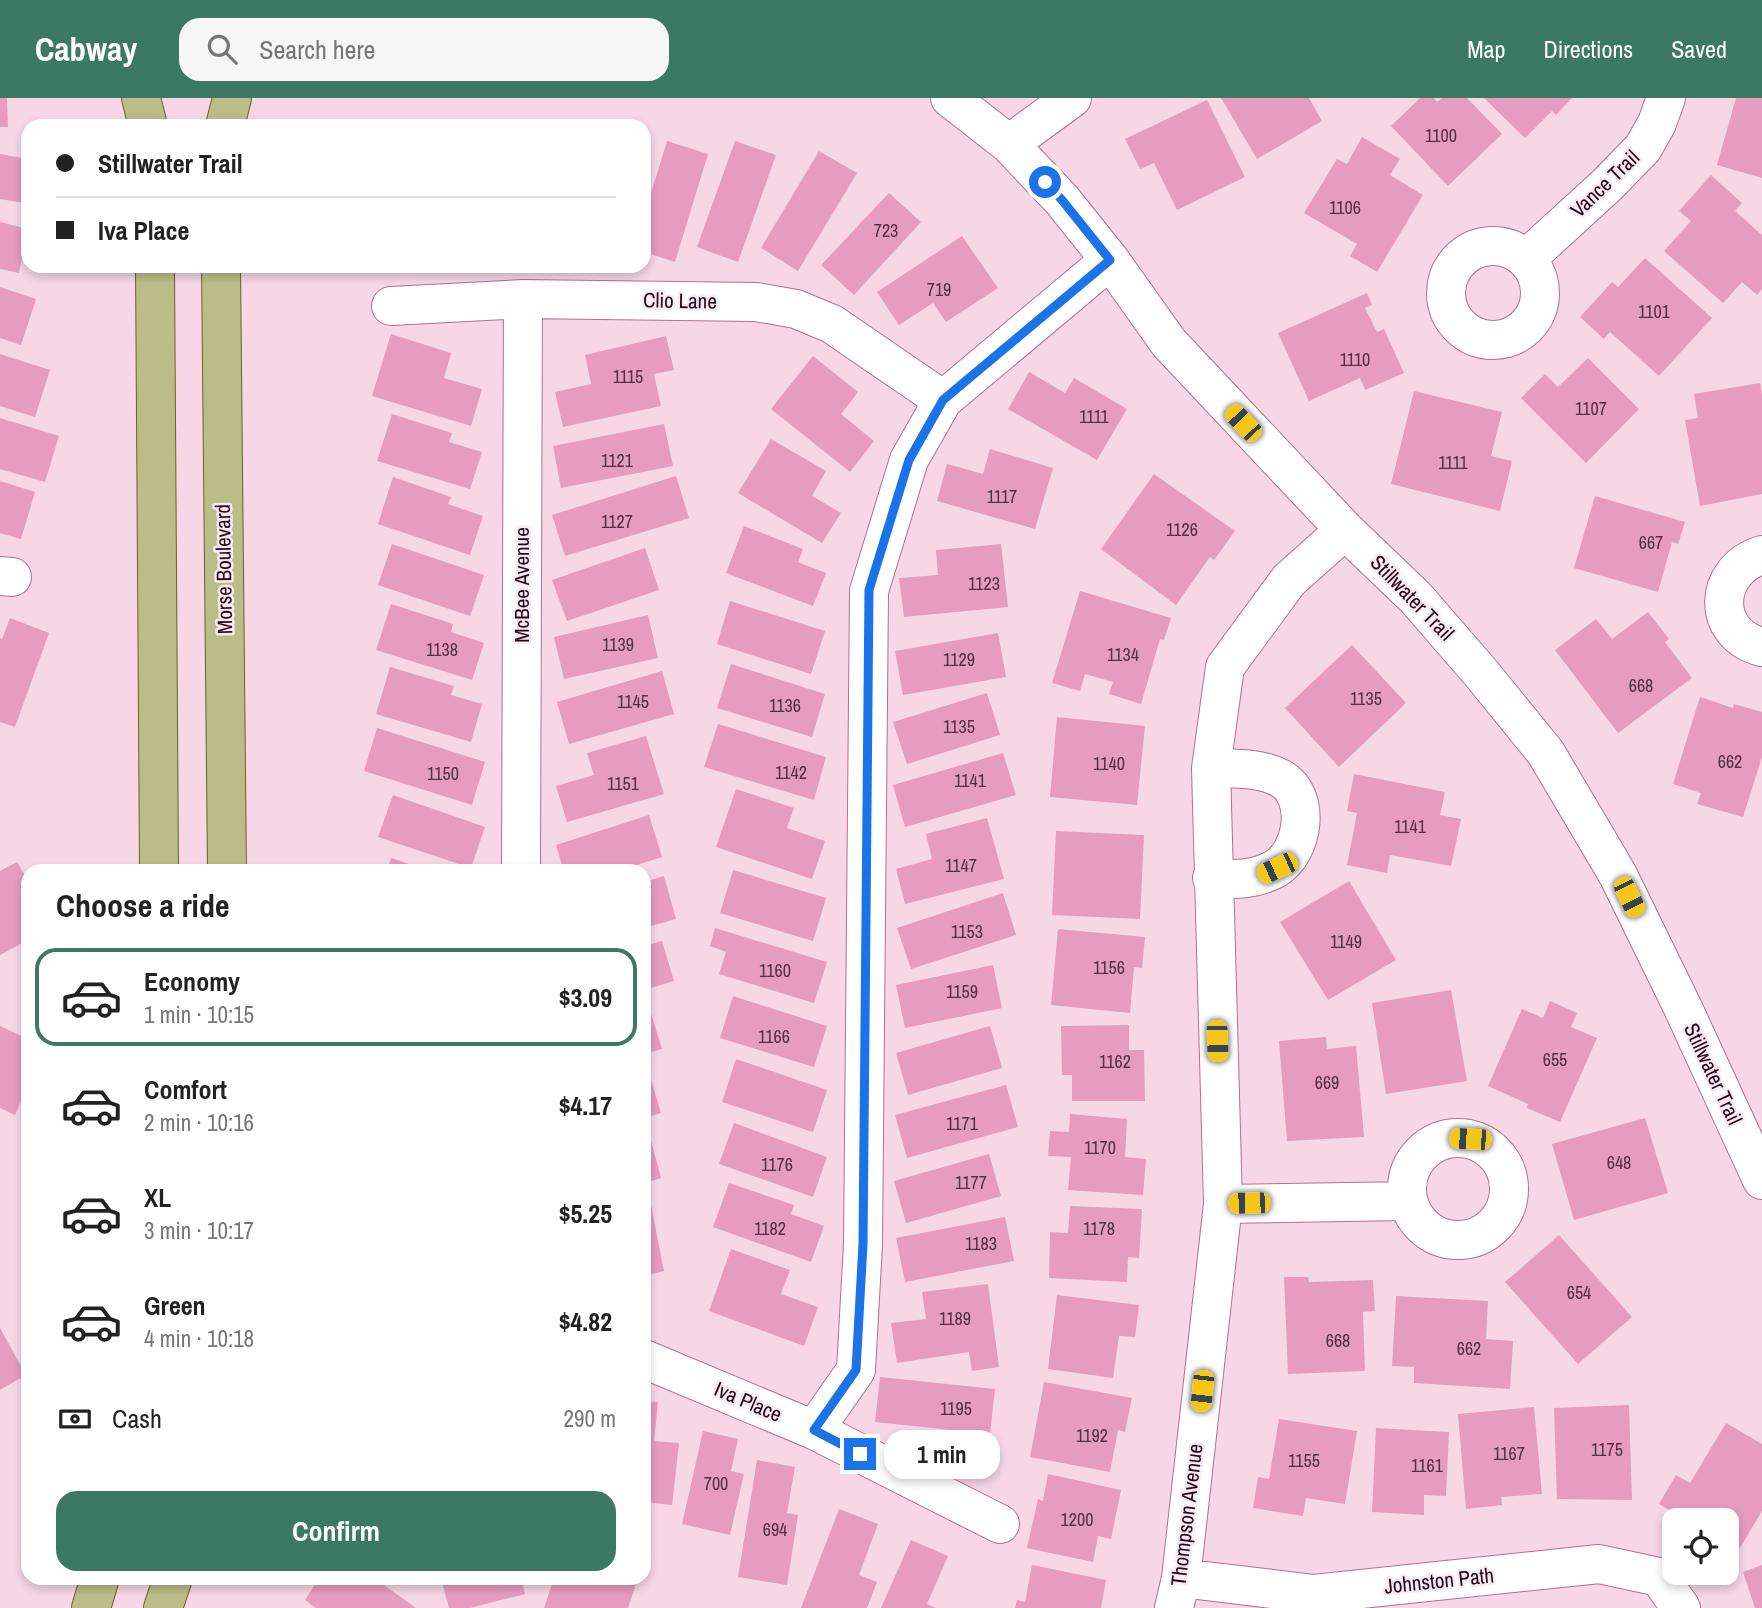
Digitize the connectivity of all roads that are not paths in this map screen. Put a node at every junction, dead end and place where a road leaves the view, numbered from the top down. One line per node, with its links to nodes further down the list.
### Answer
1 (141, 98): 6 (main road)
2 (232, 98): 7 (main road)
3 (950, 98): 8 (street, Stillwater Trail)
4 (1072, 98): 8 (street)
5 (1667, 98): 9 (street, Vance Trail)
6 (146, 119)
7 (227, 119)
8 (1009, 144): 10 (street, Stillwater Trail)
9 (1526, 258)
10 (1110, 260): 15 (street); 16 (street, Stillwater Trail)
11 (155, 273): 20 (main road)
12 (221, 273): 21 (main road, Morse Boulevard)
13 (523, 299): 14 (street, Clio Lane); 15 (street, Clio Lane); 22 (street, McBee Avenue)
14 (391, 306)
15 (943, 400): 28 (street)
16 (1345, 530): 19 (street, Thompson Avenue); 24 (street, Stillwater Trail)
17 (1762, 555): 18 (street)
18 (1762, 648)
19 (1211, 768): 23 (street, Thompson Avenue); 23 (street)
20 (159, 864)
21 (227, 864)
22 (521, 864)
23 (1212, 878): 26 (street, Thompson Avenue)
24 (1762, 1180)
25 (1408, 1201): 26 (street)
26 (1223, 1204): 32 (street, Thompson Avenue)
27 (651, 1362): 28 (street, Iva Place)
28 (814, 1430): 29 (street, Iva Place)
29 (1000, 1524)
30 (98, 1585): 33 (main road)
31 (171, 1585): 34 (main road)
32 (1177, 1593): 35 (street, Johnston Path)
33 (91, 1608)
34 (163, 1608)
35 (1681, 1608)

